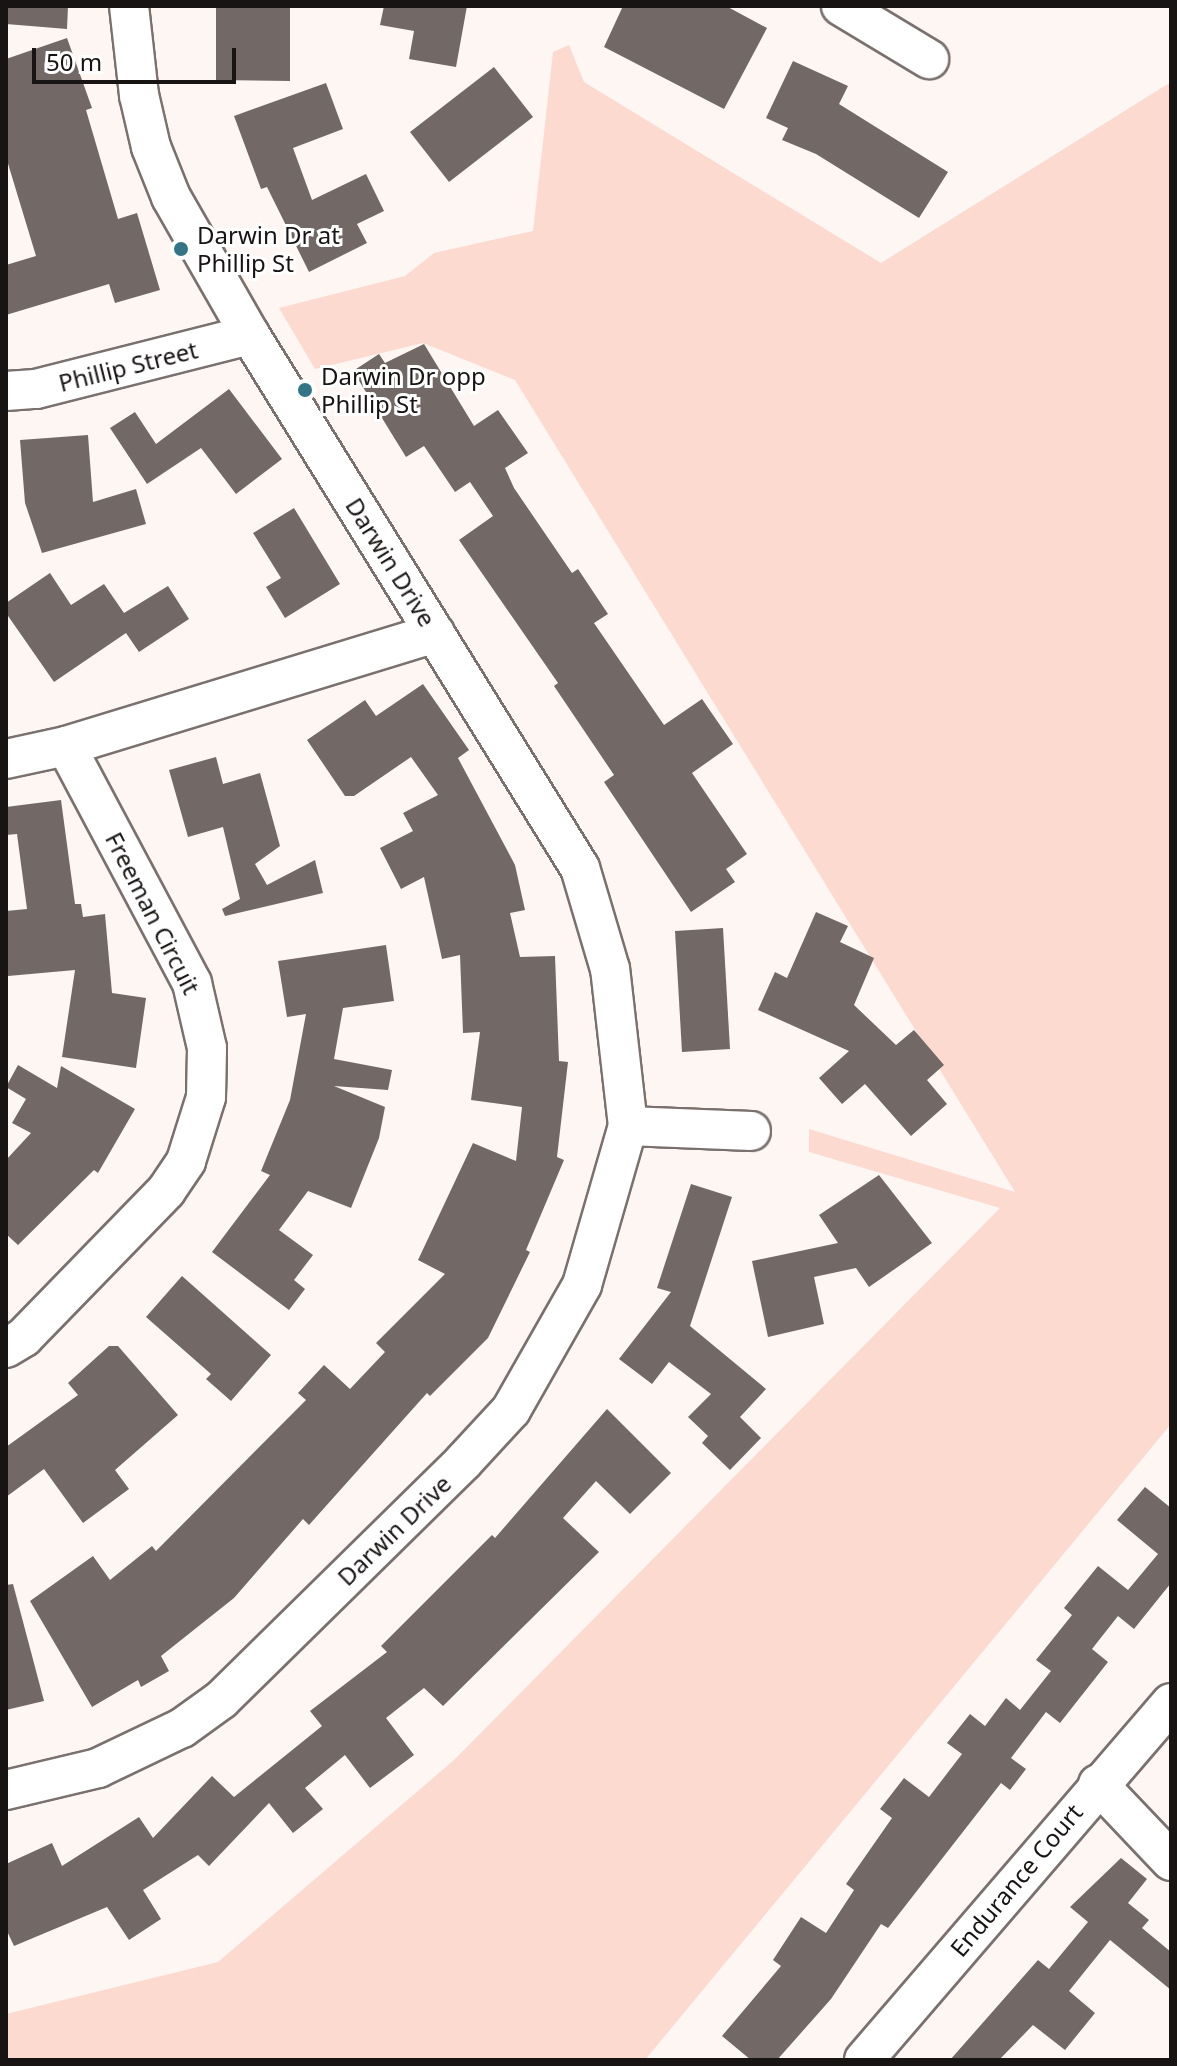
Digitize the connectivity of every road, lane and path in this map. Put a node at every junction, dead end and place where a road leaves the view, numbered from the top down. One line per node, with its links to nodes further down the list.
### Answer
1 (129, 6): 4 (street, Darwin Drive)
2 (841, 6): 3 (street)
3 (929, 59)
4 (250, 335): 5 (street, Phillip Street); 6 (street, Darwin Drive)
5 (6, 391)
6 (435, 633): 7 (street); 9 (street, Darwin Drive)
7 (66, 746): 8 (street); 11 (street, Freeman Circuit)
8 (6, 759)
9 (628, 1126): 10 (street); 14 (street, Darwin Drive)
10 (751, 1131)
11 (6, 1348)
12 (1171, 1703): 13 (street, Endurance Court)
13 (1098, 1784): 15 (street); 16 (street, Endurance Court)
14 (6, 1790)
15 (1171, 1861)
16 (864, 2060)

